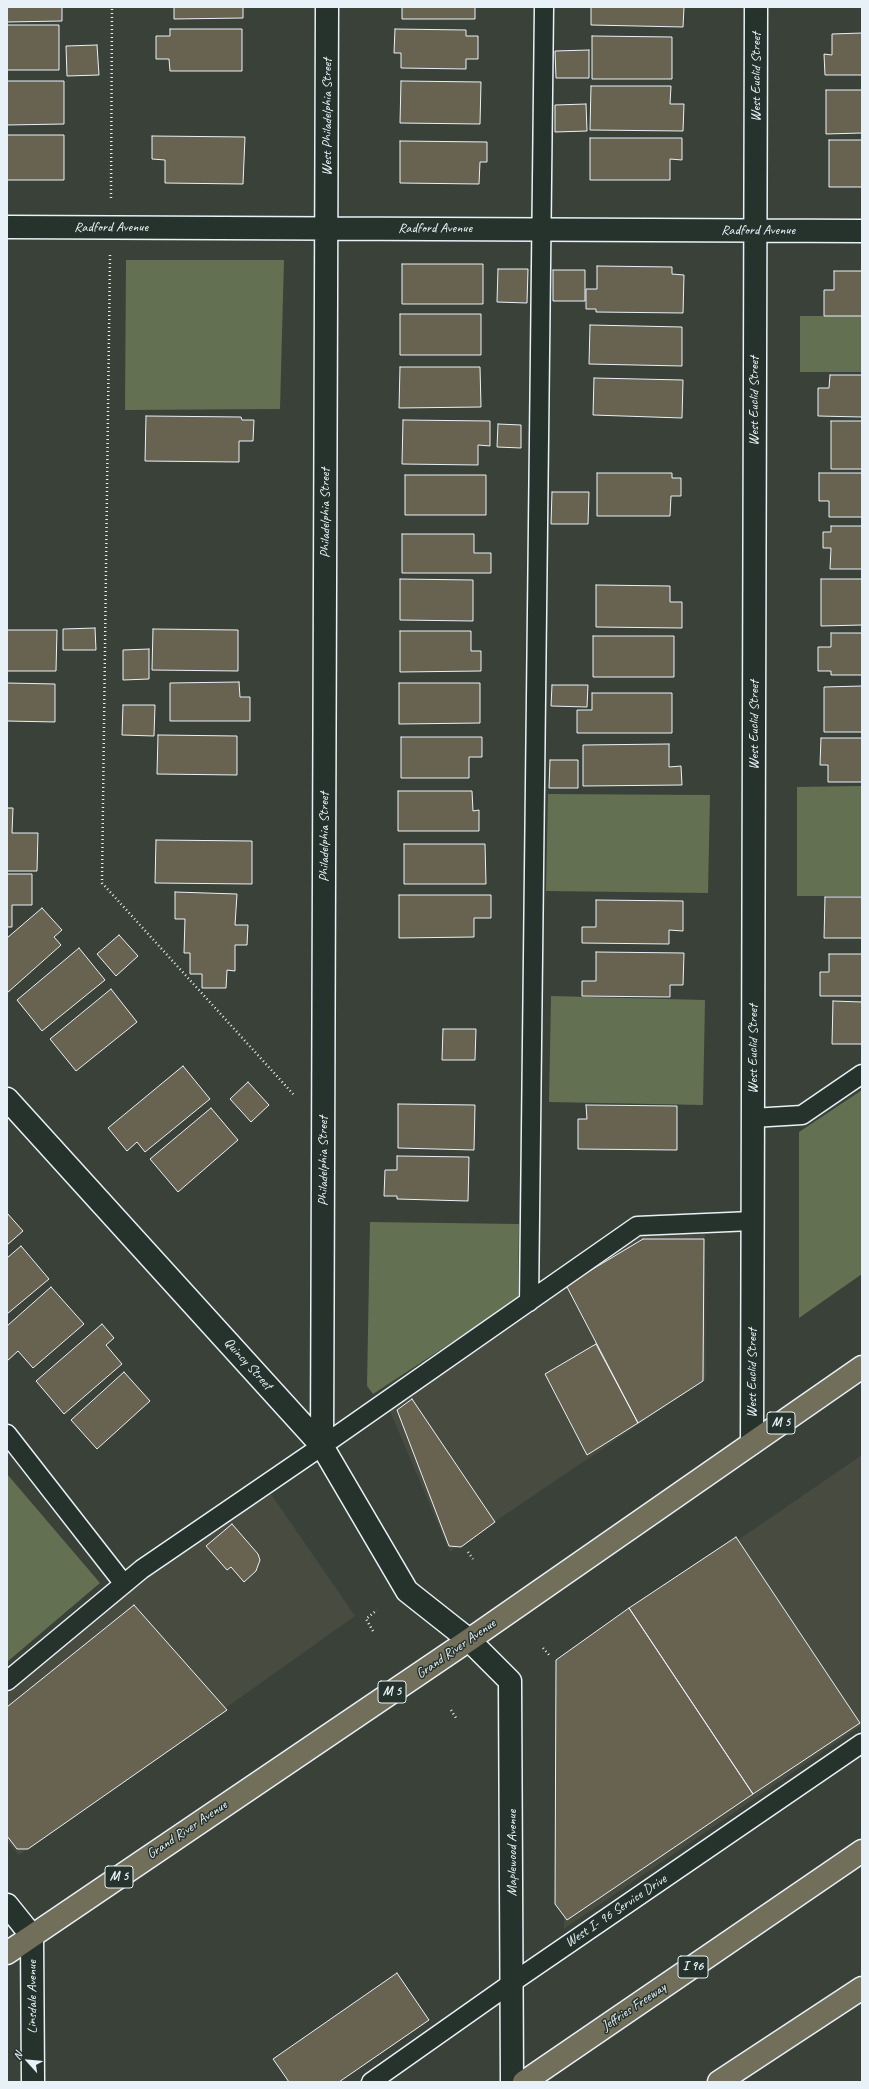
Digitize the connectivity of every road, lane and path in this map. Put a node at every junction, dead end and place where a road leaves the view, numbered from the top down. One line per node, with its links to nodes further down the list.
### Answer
1 (112, 7): 6 (path)
2 (327, 7): 7 (street, West Philadelphia Street)
3 (544, 7): 8 (lane)
4 (756, 7): 9 (street, West Euclid Street)
5 (7, 227): 6 (street, Radford Avenue)
6 (111, 227): 7 (street, Radford Avenue); 14 (path)
7 (327, 228): 8 (street, Radford Avenue); 14 (street, Philadelphia Street)
8 (543, 229): 9 (street, Radford Avenue); 16 (lane)
9 (755, 230): 10 (street, Radford Avenue); 13 (street, West Euclid Street)
10 (862, 231)
11 (862, 1074): 13 (lane)
12 (7, 1099): 20 (street, Quincy Street)
13 (752, 1118): 15 (street, West Euclid Street)
14 (323, 1127): 20 (street, Philadelphia Street)
15 (752, 1221): 16 (lane); 19 (street, West Euclid Street)
16 (529, 1302): 20 (lane)
17 (862, 1367): 19 (main road, Grand River Avenue / M 5)
18 (9, 1439): 23 (lane)
19 (752, 1443): 26 (main road, Grand River Avenue / M 5)
20 (322, 1446): 23 (lane); 26 (street, Quincy Street)
21 (468, 1552): 22 (path)
22 (473, 1560)
23 (124, 1584): 29 (lane)
24 (377, 1610): 25 (path)
25 (373, 1631)
26 (469, 1640): 35 (main road, Grand River Avenue / M 5); 37 (street, Maplewood Avenue)
27 (543, 1648): 28 (path)
28 (550, 1656)
29 (7, 1681)
30 (451, 1710): 31 (path)
31 (456, 1718)
32 (862, 1743): 37 (lane, West I- 96 Service Drive)
33 (862, 1851): 42 (main road, Jeffries Freeway / I 96)
34 (7, 1906): 35 (street)
35 (32, 1936): 36 (main road, Grand River Avenue / M 5); 39 (street, Linsdale Avenue)
36 (7, 1953)
37 (513, 1982): 40 (lane, West I- 96 Service Drive); 41 (street, Maplewood Avenue)
38 (862, 1988): 43 (main road)
39 (33, 2082)
40 (371, 2082)
41 (512, 2082)
42 (524, 2082)
43 (719, 2082)

